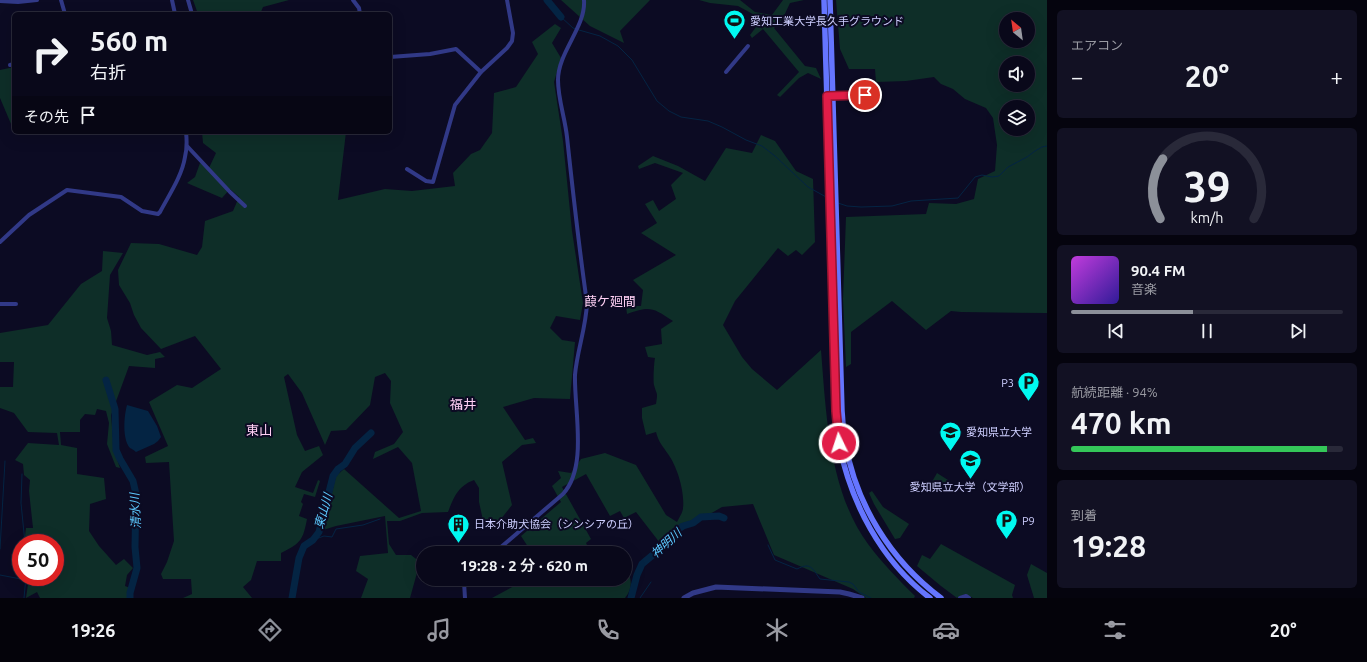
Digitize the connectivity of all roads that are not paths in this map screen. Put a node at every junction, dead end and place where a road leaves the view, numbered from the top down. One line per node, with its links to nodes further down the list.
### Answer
1 (37, 0): 10 (street)
2 (61, 0): 11 (street)
3 (172, 0): 12 (street)
4 (188, 0): 13 (street)
5 (353, 0): 14 (street)
6 (507, 0): 17 (street)
7 (584, 0): 29 (street)
8 (824, 0): 20 (main road)
9 (830, 0): 20 (main road)
10 (0, 1)
11 (64, 12)
12 (175, 12)
13 (191, 12)
14 (359, 12)
15 (748, 46): 18 (street)
16 (392, 57): 17 (street)
17 (481, 72): 23 (street)
18 (726, 72)
19 (865, 95): 20 (street)
20 (830, 96): 25 (main road)
21 (186, 134): 22 (street)
22 (187, 146): 24 (street); 26 (street)
23 (407, 169)
24 (245, 206)
25 (833, 208): 34 (main road); 35 (main road)
26 (0, 242)
27 (0, 304): 28 (street)
28 (16, 304)
29 (502, 546)
30 (464, 586): 31 (street)
31 (465, 598)
32 (684, 598): 33 (street)
33 (862, 598)
34 (930, 598)
35 (941, 598)
36 (960, 598): 37 (street)
37 (969, 598)

